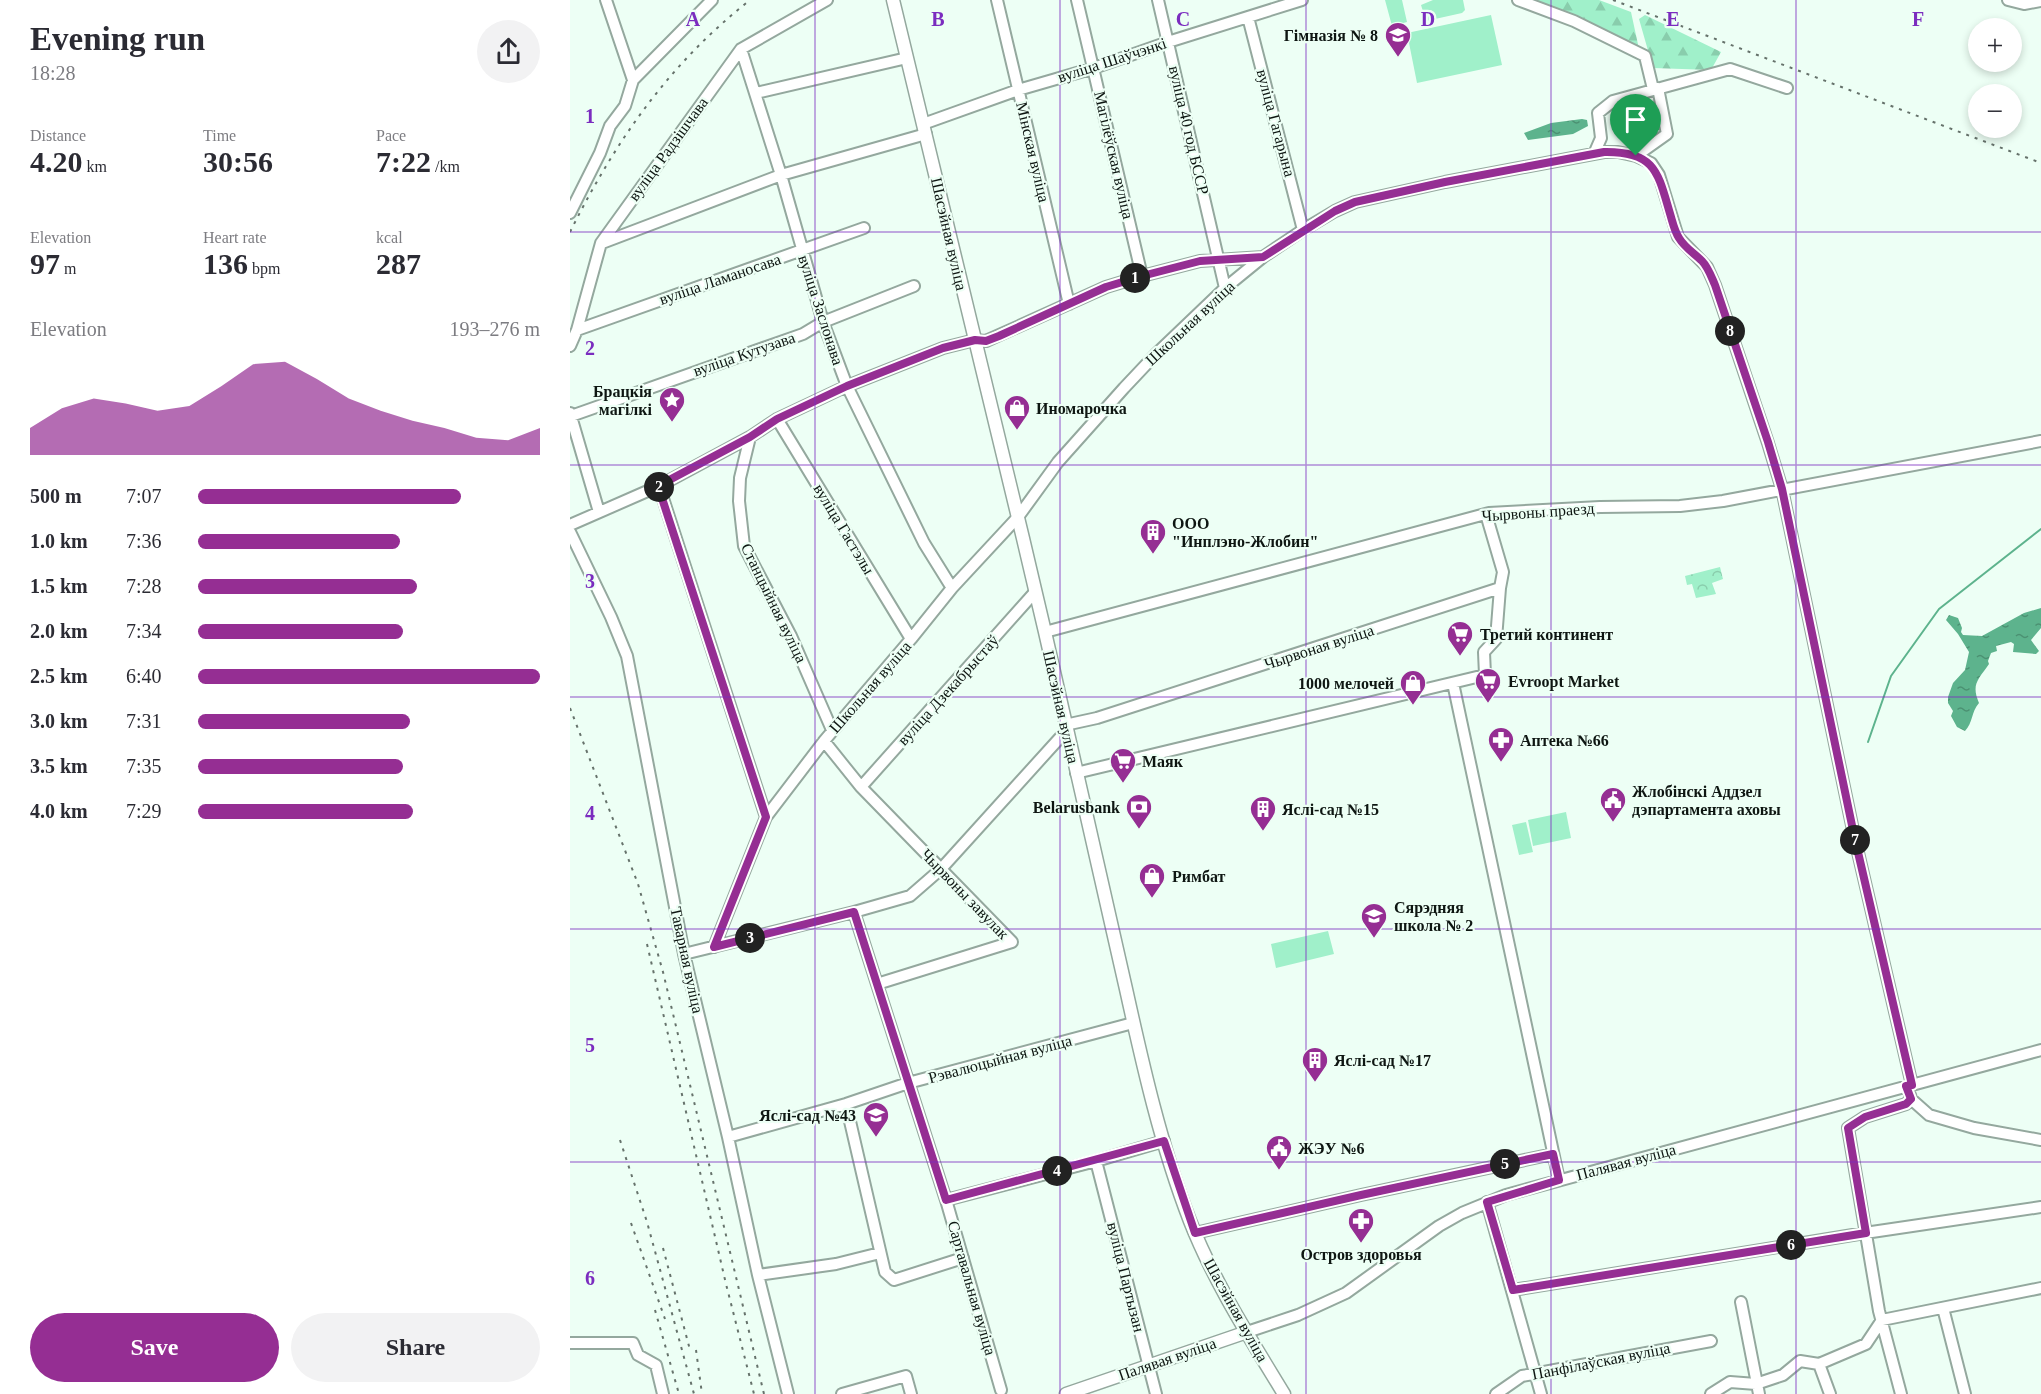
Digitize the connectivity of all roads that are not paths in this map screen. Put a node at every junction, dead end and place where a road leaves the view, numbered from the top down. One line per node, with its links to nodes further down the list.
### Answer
1 (606, 0): 17 (street)
2 (712, 0): 17 (street)
3 (827, 0): 14 (street, вуліца Радзішчава)
4 (893, 0): 15 (main road, Шасэйная вуліца)
5 (997, 0): 20 (street, Мінская вуліца)
6 (1077, 0): 16 (street, Магілёўская вуліца)
7 (1158, 0): 13 (street, вуліца 40 год БССР)
8 (1302, 0): 12 (street, вуліца Шаўчэнкі)
9 (1518, 0): 18 (street)
10 (2008, 0): 11 (street)
11 (2041, 1)
12 (1248, 17): 13 (street, вуліца Шаўчэнкі); 28 (street, вуліца Гагарына)
13 (1168, 42): 16 (street, вуліца Шаўчэнкі); 32 (street, вуліца 40 год БССР)
14 (741, 49): 21 (street, вуліца Заслонава); 29 (street, вуліца Радзішчава)
15 (907, 58): 21 (street); 22 (main road, Шасэйная вуліца)
16 (1094, 68): 20 (street, вуліца Шаўчэнкі); 33 (street, Магілёўская вуліца)
17 (633, 80): 26 (street)
18 (1656, 88): 19 (street); 23 (street); 24 (street)
19 (1787, 88)
20 (1018, 90): 22 (street, вуліца Шаўчэнкі); 36 (street, Мінская вуліца)
21 (756, 93): 25 (street, вуліца Заслонава)
22 (925, 129): 25 (street, вуліца Шаўчэнкі); 39 (main road, Шасэйная вуліца)
23 (1594, 154): 24 (street, Школьная вуліца); 28 (street, Школьная вуліца)
24 (1636, 156): 47 (street)
25 (781, 175): 29 (street, вуліца Шаўчэнкі); 30 (street, вуліца Заслонава)
26 (570, 213)
27 (864, 228): 30 (street, вуліца Ламаносава)
28 (1303, 230): 31 (street, Школьная вуліца)
29 (601, 243): 38 (street, вуліца Радзішчава)
30 (802, 250): 37 (street, вуліца Заслонава); 38 (street, вуліца Ламаносава)
31 (1263, 257): 32 (street); 35 (street, Школьная вуліца)
32 (1219, 260): 33 (street); 35 (street, вуліца 40 год БССР)
33 (1142, 276): 36 (street)
34 (914, 286): 37 (street, вуліца Кутузава)
35 (1225, 288): 50 (street, Школьная вуліца)
36 (1069, 303): 39 (street)
37 (823, 321): 41 (street, вуліца Заслонава); 42 (street, вуліца Кутузава)
38 (577, 330): 40 (street, вуліца Радзішчава)
39 (975, 340): 41 (street); 50 (main road, Шасэйная вуліца)
40 (570, 345)
41 (847, 386): 43 (street); 53 (street, вуліца Заслонава)
42 (570, 414): 48 (street)
43 (777, 419): 44 (street); 57 (street, вуліца Гастэлы)
44 (750, 437): 46 (street); 60 (street, Станцыйная вуліца)
45 (2041, 441): 47 (street, Чырвоны праезд)
46 (658, 486): 48 (street); 64 (street)
47 (1782, 489): 49 (street, Чырвоны праезд); 73 (street)
48 (599, 512): 51 (street)
49 (1486, 514): 54 (street); 56 (street, Чырвоны праезд)
50 (1018, 517): 53 (street, Школьная вуліца); 55 (main road, Шасэйная вуліца)
51 (570, 525)
52 (570, 532): 68 (street, Таварная вуліца)
53 (952, 588): 57 (street, Школьная вуліца)
54 (1500, 588): 58 (street); 59 (street, Чырвоная вуліца)
55 (1035, 592): 56 (main road, Шасэйная вуліца); 63 (street, вуліца Дзекабрыстаў)
56 (1044, 632): 59 (main road, Шасэйная вуліца)
57 (911, 639): 60 (street, Школьная вуліца)
58 (1453, 683): 62 (street); 79 (street)
59 (1065, 728): 62 (main road, Шасэйная вуліца); 65 (street)
60 (832, 730): 61 (street, Школьная вуліца)
61 (824, 741): 63 (street, Чырвоны завулак); 64 (street, Школьная вуліца)
62 (1076, 773): 70 (main road, Шасэйная вуліца)
63 (861, 787): 65 (street, Чырвоны завулак)
64 (766, 817): 67 (street, Школьная вуліца)
65 (941, 869): 66 (street); 69 (street, Чырвоны завулак)
66 (854, 912): 67 (street); 69 (street, Сартавальная вуліца)
67 (714, 947): 68 (street)
68 (684, 954): 76 (street, Таварная вуліца)
69 (878, 984): 72 (street, Сартавальная вуліца)
70 (1133, 1023): 72 (street, Рэвалюцыйная вуліца); 78 (main road, Шасэйная вуліца)
71 (2041, 1050): 73 (street, Палявая вуліца)
72 (908, 1083): 75 (street, Рэвалюцыйная вуліца); 82 (street, Сартавальная вуліца)
73 (1909, 1085): 74 (street); 81 (street, Палявая вуліца)
74 (1911, 1099): 77 (street); 86 (street)
75 (846, 1104): 76 (street, Рэвалюцыйная вуліца); 87 (street)
76 (728, 1137): 89 (street, Таварная вуліца)
77 (2041, 1140)
78 (1164, 1141): 80 (street); 85 (main road, Шасэйная вуліца)
79 (1553, 1154): 81 (street); 85 (street)
80 (1096, 1161): 82 (street); 99 (street, вуліца Партызан)
81 (1559, 1180): 83 (street, Палявая вуліца)
82 (946, 1200): 88 (street, Сартавальная вуліца)
83 (1487, 1202): 91 (street); 95 (street, Палявая вуліца)
84 (2041, 1207): 86 (street)
85 (1195, 1233): 95 (main road, Шасэйная вуліца)
86 (1866, 1233): 91 (street); 94 (street)
87 (880, 1253): 88 (street); 89 (street)
88 (963, 1258): 102 (street, Сартавальная вуліца)
89 (758, 1275): 104 (street, Таварная вуліца)
90 (2041, 1288): 93 (street)
91 (1513, 1290): 100 (street)
92 (1741, 1302): 101 (street)
93 (1943, 1308): 94 (street); 115 (street)
94 (1882, 1320): 98 (street); 114 (street)
95 (1247, 1332): 99 (main road, Палявая вуліца); 109 (main road, Шасэйная вуліца)
96 (1711, 1341): 100 (street, Панфілаўская вуліца)
97 (570, 1343): 103 (street)
98 (1819, 1364): 101 (street); 113 (street)
99 (1148, 1365): 107 (main road, Палявая вуліца); 108 (street, вуліца Партызан)
100 (1535, 1373): 110 (street, Панфілаўская вуліца); 111 (street)
101 (1758, 1389): 112 (street)
102 (1001, 1390)
103 (663, 1394)
104 (788, 1394)
105 (842, 1394): 106 (street)
106 (911, 1394)
107 (1066, 1394)
108 (1156, 1394)
109 (1284, 1394)
110 (1496, 1394)
111 (1541, 1394)
112 (1711, 1394)
113 (1830, 1394)
114 (1901, 1394)
115 (1965, 1394)

